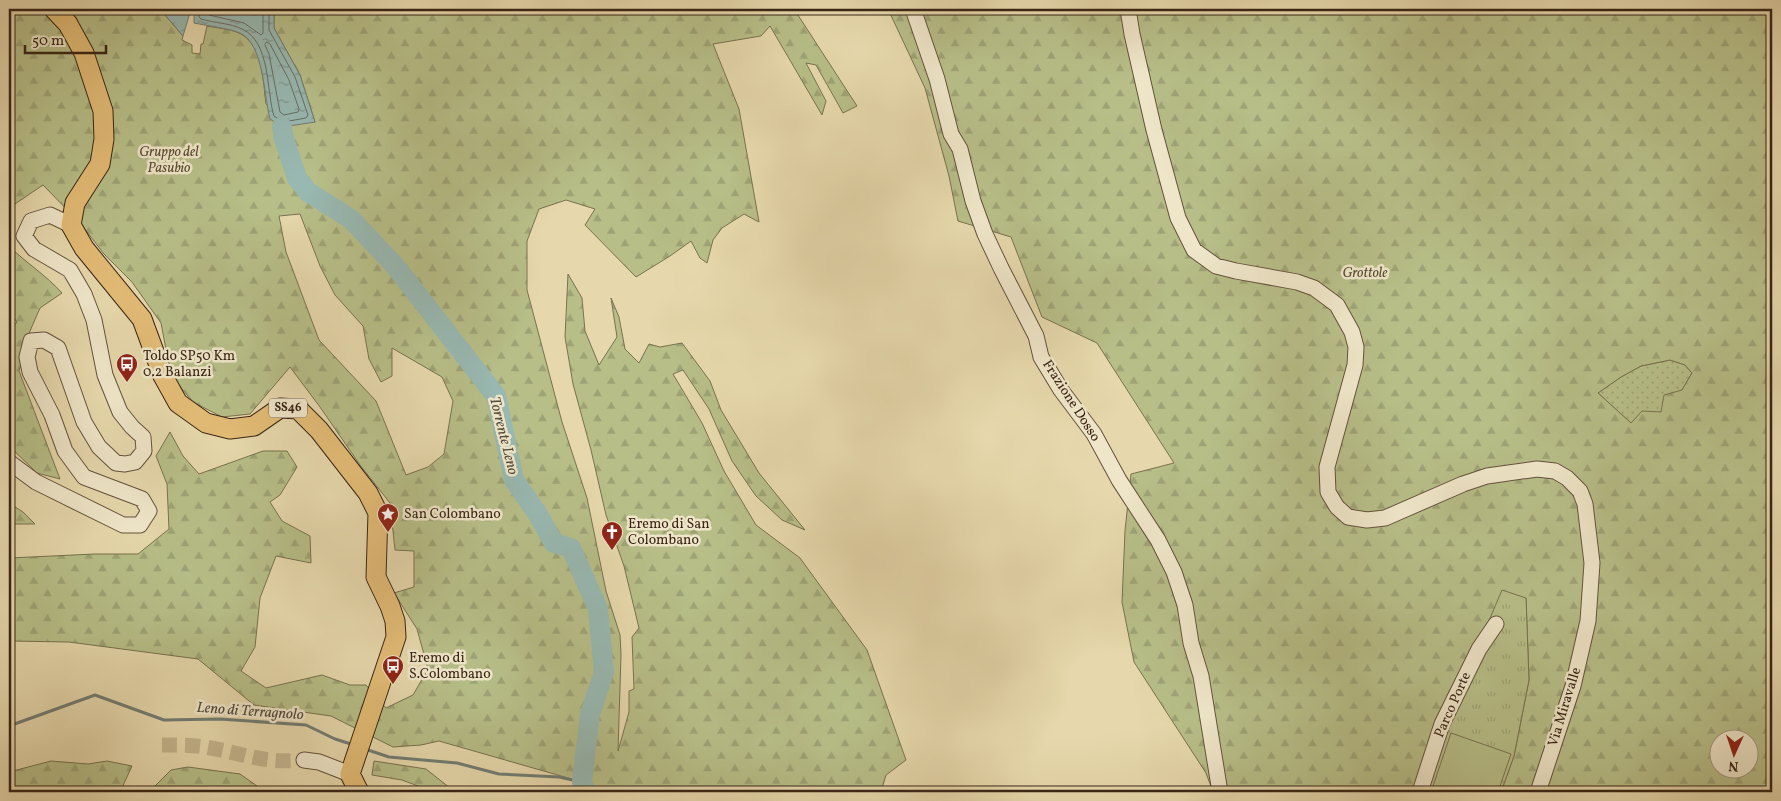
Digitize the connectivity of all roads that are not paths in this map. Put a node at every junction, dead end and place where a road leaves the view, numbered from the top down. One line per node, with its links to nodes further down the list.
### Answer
1 (54, 9): 4 (main road)
2 (913, 9): 10 (street, Frazione Dosso)
3 (1128, 9): 12 (street, Via Miravalle)
4 (71, 225): 5 (street); 8 (main road, SS46)
5 (9, 462)
6 (1496, 624): 11 (street, Parco Porte)
7 (304, 760): 8 (street)
8 (351, 769): 9 (main road)
9 (358, 792)
10 (1220, 792)
11 (1420, 792)
12 (1538, 792)

